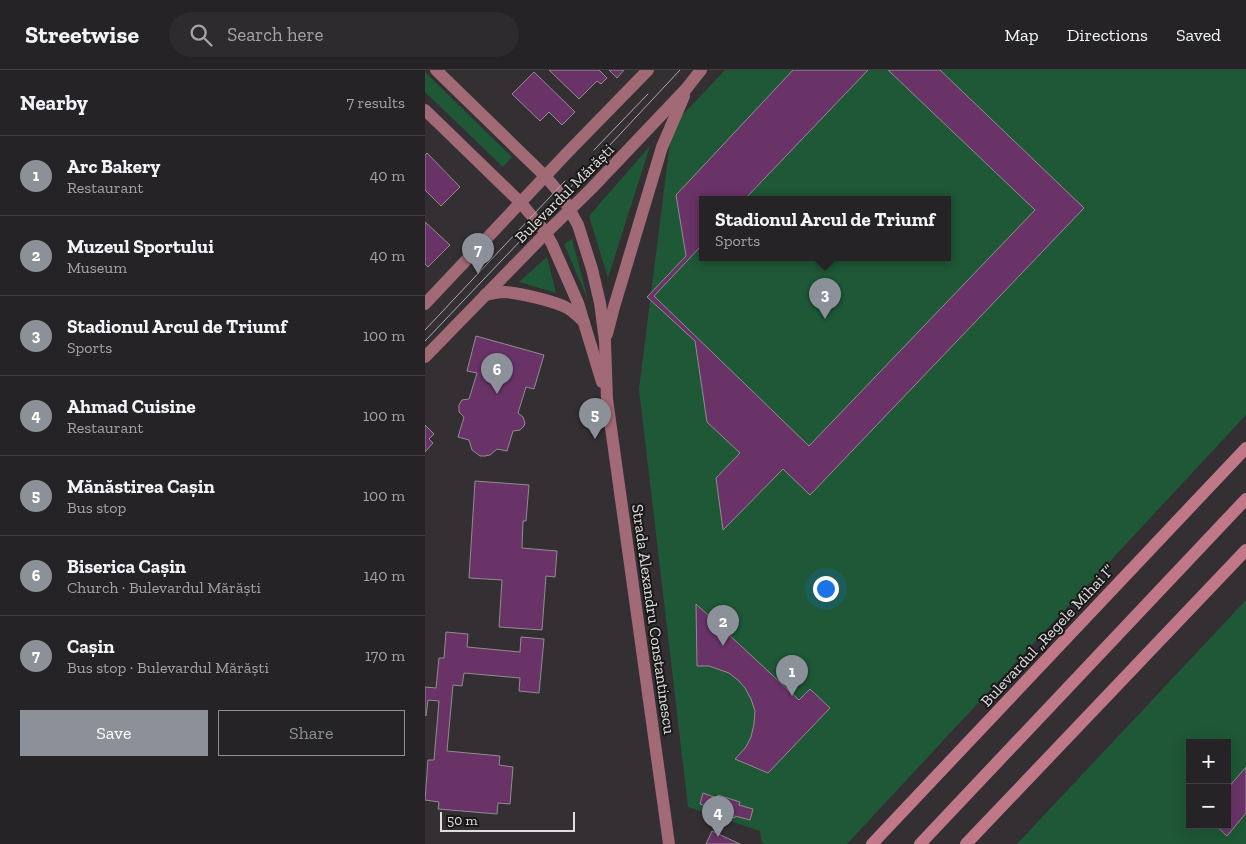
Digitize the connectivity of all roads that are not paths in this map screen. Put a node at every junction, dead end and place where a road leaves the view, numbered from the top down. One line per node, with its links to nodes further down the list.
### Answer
1 (436, 70): 6 (main road, Strada Alexandru Constantinescu)
2 (648, 70): 6 (main road, Bulevardul Mărăști)
3 (701, 70): 4 (main road, Bulevardul Mărăști)
4 (686, 89): 8 (main road, Bulevardul Mărăști); 13 (main road)
5 (425, 110): 7 (main road, Strada Alexandru Constantinescu)
6 (546, 177): 7 (main road, Bulevardul Mărăști); 8 (main road, Strada Alexandru Constantinescu)
7 (521, 202): 9 (main road, Strada Alexandru Constantinescu); 11 (main road, Bulevardul Mărăști)
8 (570, 209): 9 (main road, Bulevardul Mărăști); 13 (main road, Strada Alexandru Constantinescu)
9 (546, 233): 10 (main road, Bulevardul Mărăști); 12 (main road, Strada Alexandru Constantinescu)
10 (485, 295): 12 (main road); 14 (main road, Bulevardul Mărăști)
11 (425, 304)
12 (584, 322): 15 (main road, Strada Alexandru Constantinescu)
13 (605, 341): 15 (main road, Strada Alexandru Constantinescu)
14 (425, 357)
15 (607, 398): 19 (main road, Strada Alexandru Constantinescu)
16 (1246, 448): 20 (main road, Bulevardul „Regele Mihai I”)
17 (1246, 499): 21 (main road)
18 (1246, 550): 22 (main road)
19 (669, 844)
20 (872, 844)
21 (920, 844)
22 (966, 844)

